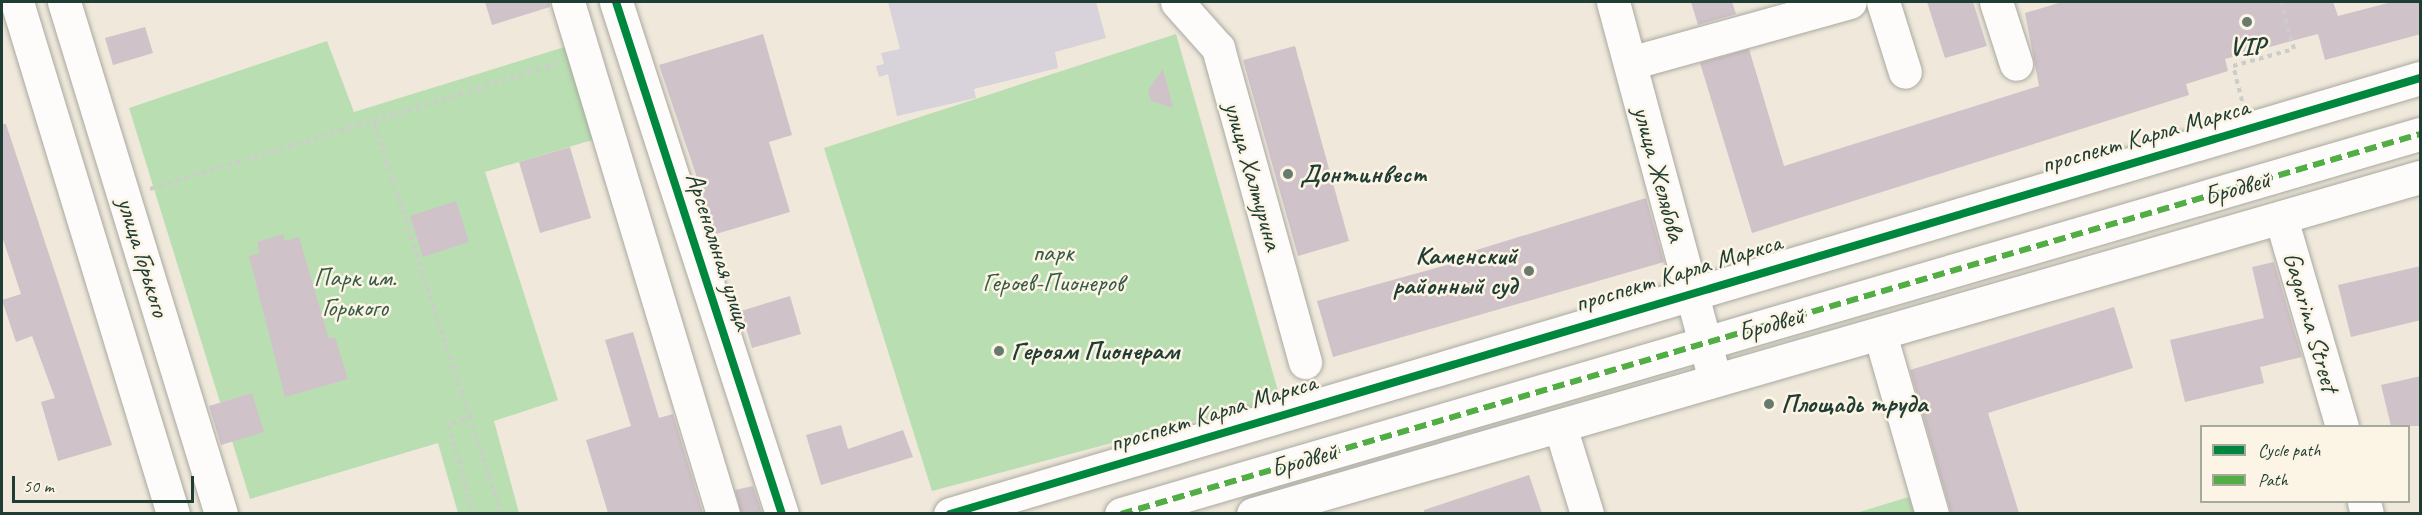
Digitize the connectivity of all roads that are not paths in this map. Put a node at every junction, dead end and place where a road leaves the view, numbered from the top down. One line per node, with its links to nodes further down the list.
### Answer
1 (17, 2): 24 (street, улица Горького)
2 (64, 2): 25 (street, улица Горького)
3 (568, 2): 26 (street)
4 (616, 2): 27 (street, Арсенальная улица)
5 (1178, 2): 20 (street, улица Халтурина)
6 (1613, 2): 10 (street, улица Желябова)
7 (1850, 2): 10 (street)
8 (1883, 2): 12 (street)
9 (1996, 2): 11 (street)
10 (1630, 63): 17 (street, улица Желябова)
11 (2016, 64)
12 (1905, 72)
13 (2421, 78): 17 (street, проспект Карла Маркса)
14 (2421, 134): 19 (street, Бродвей)
15 (2421, 177): 16 (street)
16 (2281, 218): 18 (street); 22 (street, Gagarina Street)
17 (1689, 291): 19 (street, улица Желябова); 28 (street, проспект Карла Маркса)
18 (1880, 334): 21 (street); 32 (street)
19 (1703, 344): 21 (street, улица Желябова); 29 (street, Бродвей)
20 (1305, 362)
21 (1716, 381): 23 (street)
22 (2342, 425)
23 (1560, 426): 30 (street); 31 (street)
24 (173, 513)
25 (221, 513)
26 (723, 513)
27 (782, 513)
28 (950, 513)
29 (1121, 513)
30 (1253, 513)
31 (1587, 513)
32 (1932, 513)

